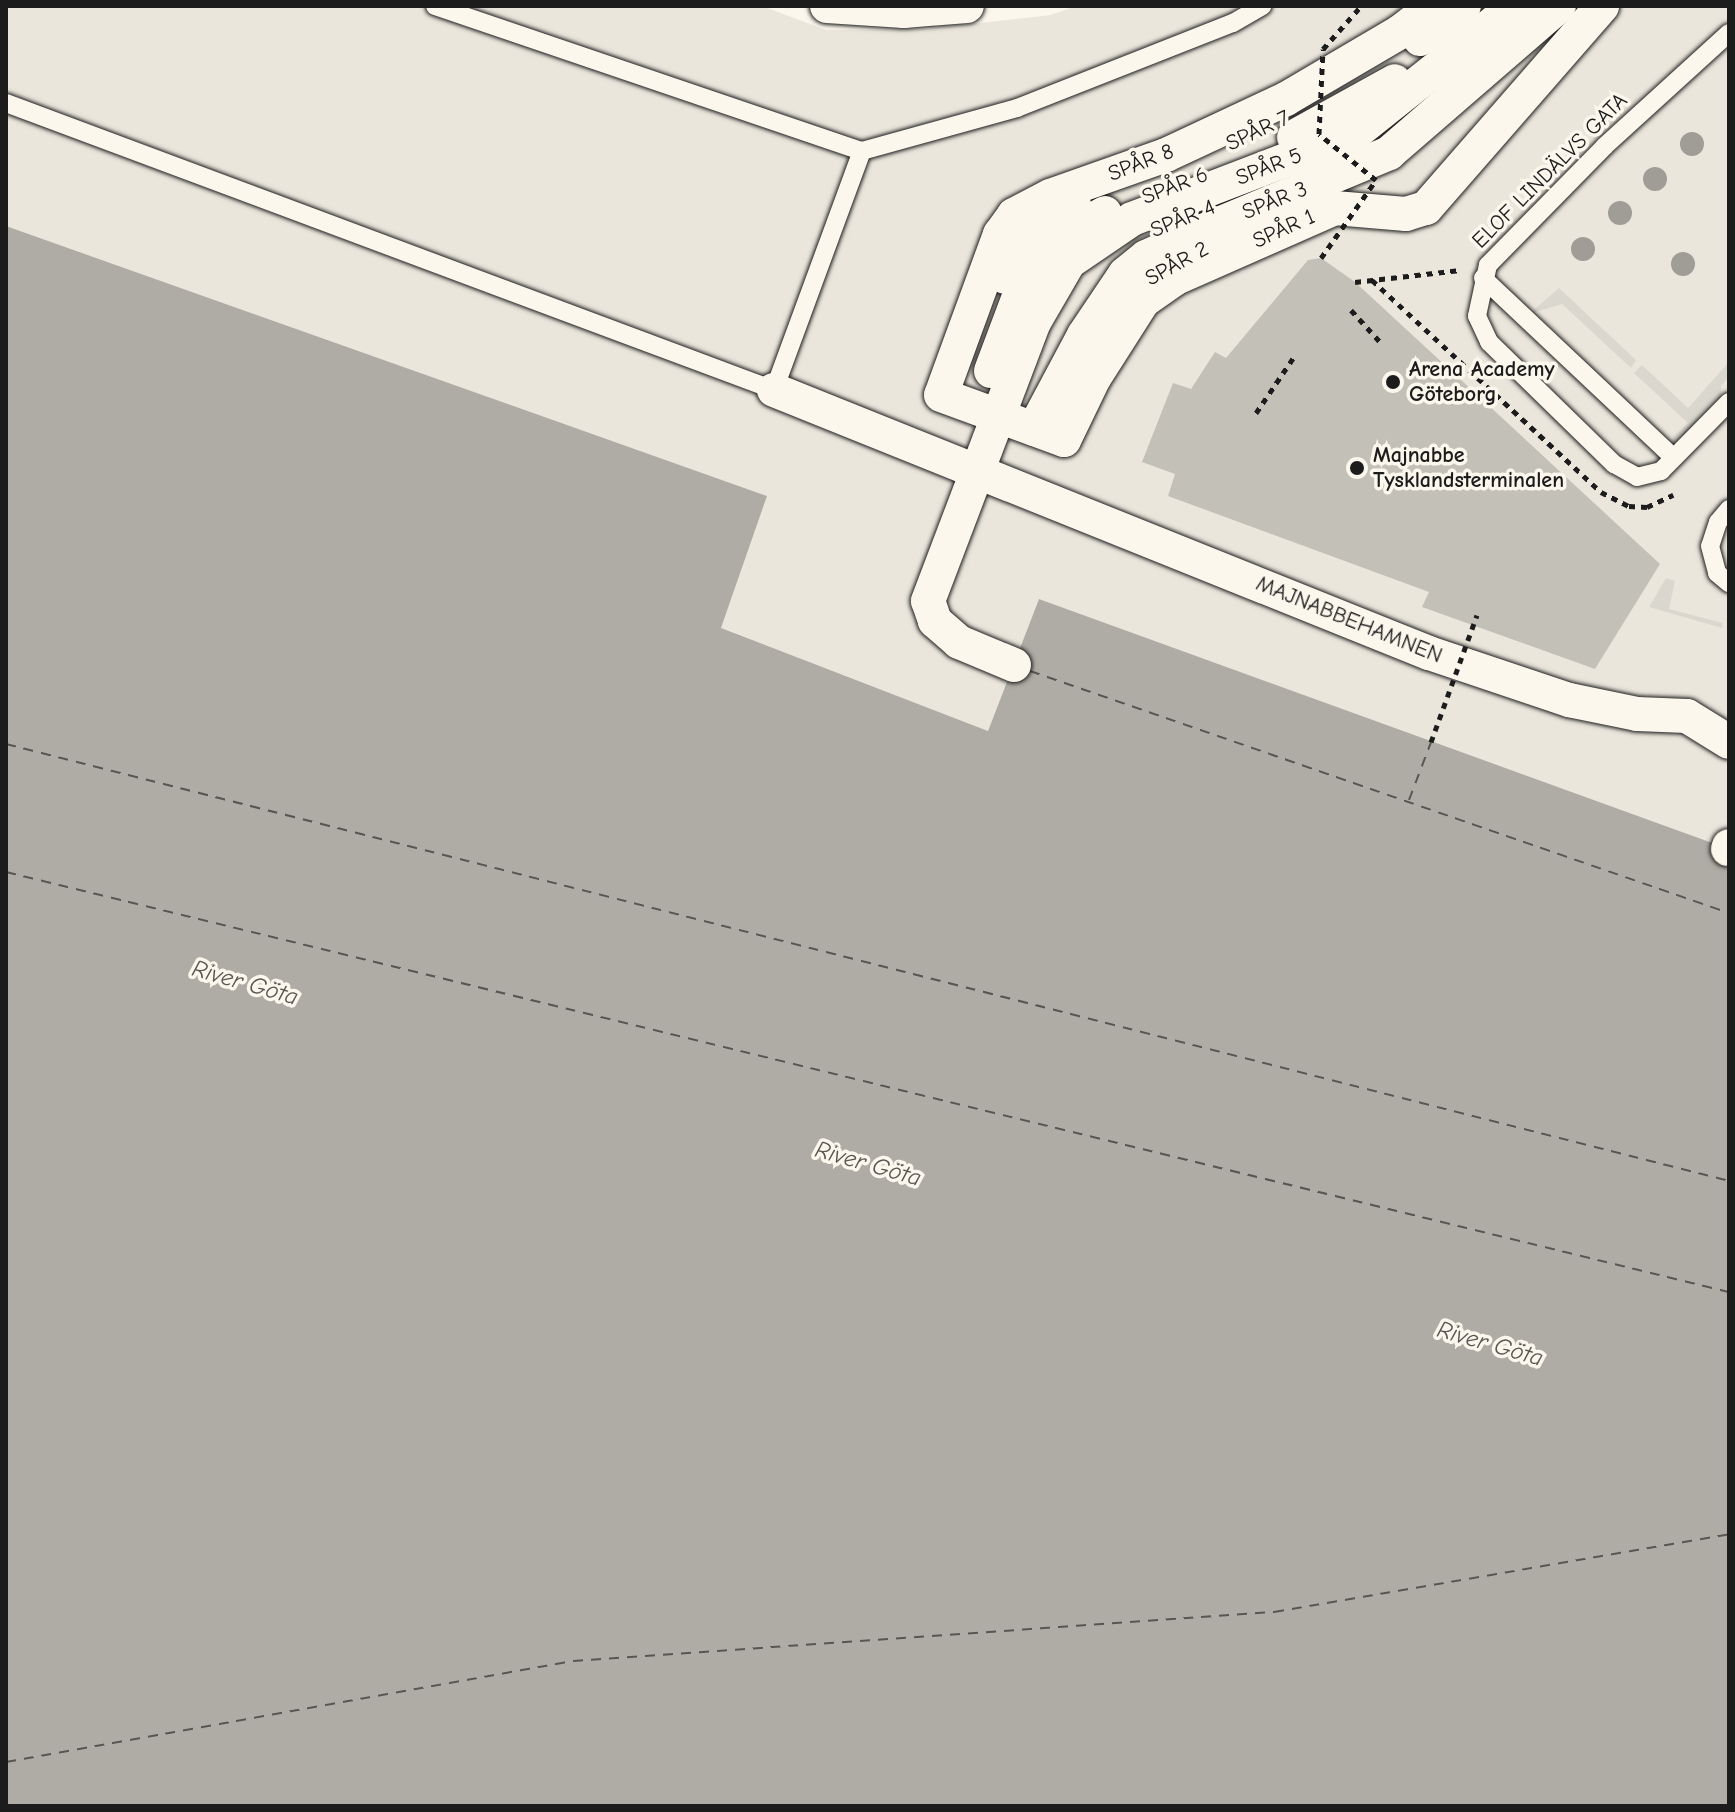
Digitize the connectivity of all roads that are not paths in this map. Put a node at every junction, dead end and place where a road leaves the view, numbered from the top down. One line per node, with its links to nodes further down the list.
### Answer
1 (435, 6): 15 (lane)
2 (827, 6): 3 (street)
3 (967, 6)
4 (1263, 6): 15 (lane)
5 (1434, 6): 19 (street, SPÅR 8)
6 (1464, 6): 19 (street, SPÅR 7)
7 (1489, 6): 19 (street, SPÅR 6)
8 (1515, 6): 19 (street, SPÅR 5)
9 (1536, 6): 19 (street, SPÅR 4)
10 (1559, 6): 19 (street, SPÅR 3)
11 (1580, 6): 19 (street, SPÅR 2)
12 (1602, 6): 19 (street, SPÅR 1)
13 (1729, 33): 16 (lane, ELOF LINDÄLVS GATA)
14 (6, 103): 17 (lane)
15 (862, 151): 17 (lane)
16 (1483, 278): 20 (lane); 20 (lane, ELOF LINDÄLVS GATA)
17 (774, 390): 21 (street, MAJNABBEHAMNEN)
18 (1729, 402): 20 (lane, ELOF LINDÄLVS GATA)
19 (1005, 418): 21 (street)
20 (1674, 458)
21 (974, 473): 24 (street); 25 (street, MAJNABBEHAMNEN)
22 (1729, 509): 23 (lane)
23 (1729, 583)
24 (1014, 665)
25 (1729, 742)

